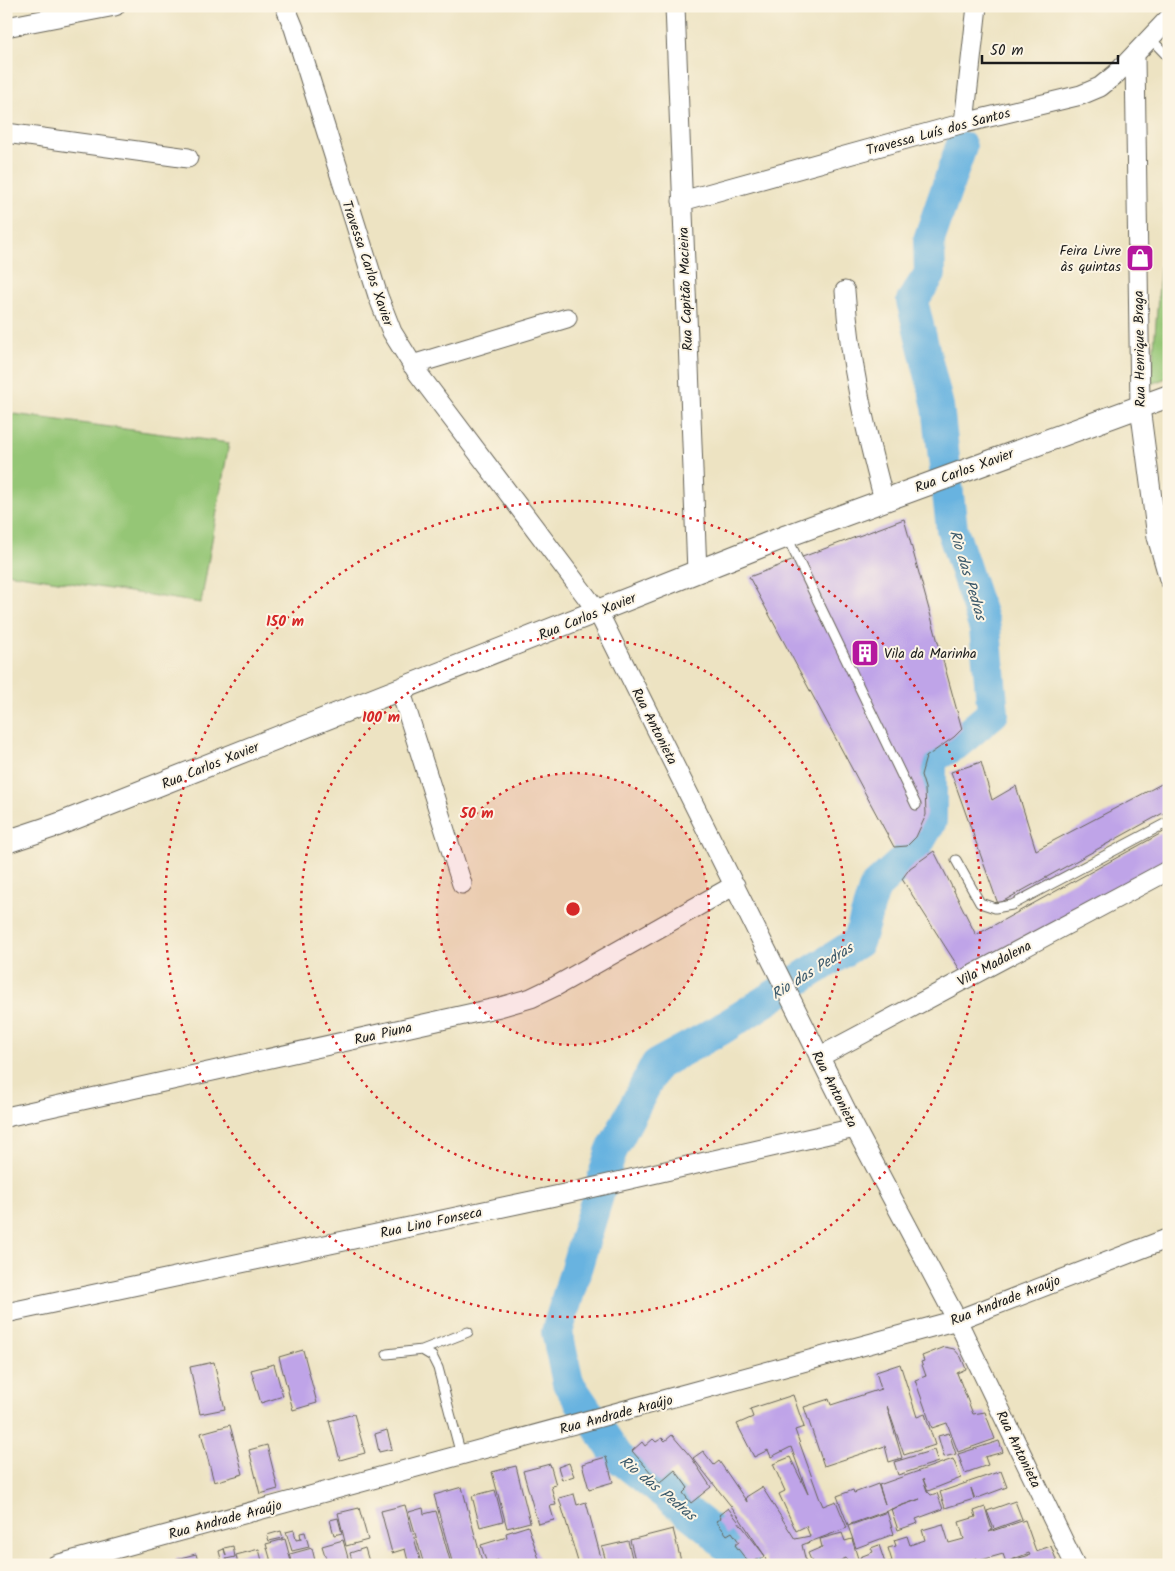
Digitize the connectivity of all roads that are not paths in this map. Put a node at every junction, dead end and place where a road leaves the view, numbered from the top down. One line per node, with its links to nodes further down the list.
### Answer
1 (115, 6): 6 (street)
2 (285, 6): 16 (street, Travessa Carlos Xavier)
3 (675, 6): 13 (street, Rua Capitão Macieira)
4 (977, 6): 10 (street)
5 (1169, 18): 7 (street, Travessa Luís dos Santos)
6 (6, 27)
7 (1151, 39): 8 (street, Travessa Luís dos Santos); 9 (lane)
8 (1135, 56): 10 (street, Travessa Luís dos Santos); 18 (street, Rua Henrique Braga)
9 (1169, 58)
10 (964, 123): 13 (street, Travessa Luís dos Santos)
11 (6, 133): 12 (street)
12 (188, 158)
13 (682, 202): 21 (street, Rua Capitão Macieira)
14 (845, 290): 19 (street)
15 (567, 318): 16 (street)
16 (412, 365): 23 (street, Travessa Carlos Xavier)
17 (1169, 396): 18 (street, Rua Carlos Xavier)
18 (1140, 407): 19 (street, Rua Carlos Xavier); 22 (street, Rua Henrique Braga)
19 (884, 500): 20 (street, Rua Carlos Xavier)
20 (787, 536): 21 (street, Rua Carlos Xavier); 25 (lane)
21 (697, 572): 23 (street, Rua Carlos Xavier)
22 (1169, 579)
23 (598, 612): 24 (street, Rua Carlos Xavier); 31 (street, Rua Antonieta)
24 (400, 689): 27 (street, Rua Carlos Xavier); 30 (street)
25 (916, 805)
26 (1168, 822): 28 (lane)
27 (6, 842)
28 (956, 860)
29 (1169, 870): 32 (street, Vila Madalena)
30 (462, 884)
31 (735, 885): 32 (street, Rua Antonieta); 33 (street, Rua Piuna)
32 (819, 1057): 34 (street, Rua Antonieta)
33 (6, 1117)
34 (855, 1128): 36 (street, Rua Lino Fonseca); 37 (street, Rua Antonieta)
35 (1169, 1238): 37 (street, Rua Andrade Araújo)
36 (6, 1313)
37 (957, 1320): 41 (street, Rua Andrade Araújo); 43 (street, Rua Antonieta)
38 (468, 1332): 39 (lane)
39 (422, 1350): 40 (lane); 41 (lane)
40 (387, 1354)
41 (462, 1456): 42 (street, Rua Andrade Araújo)
42 (56, 1565)
43 (1075, 1565)

